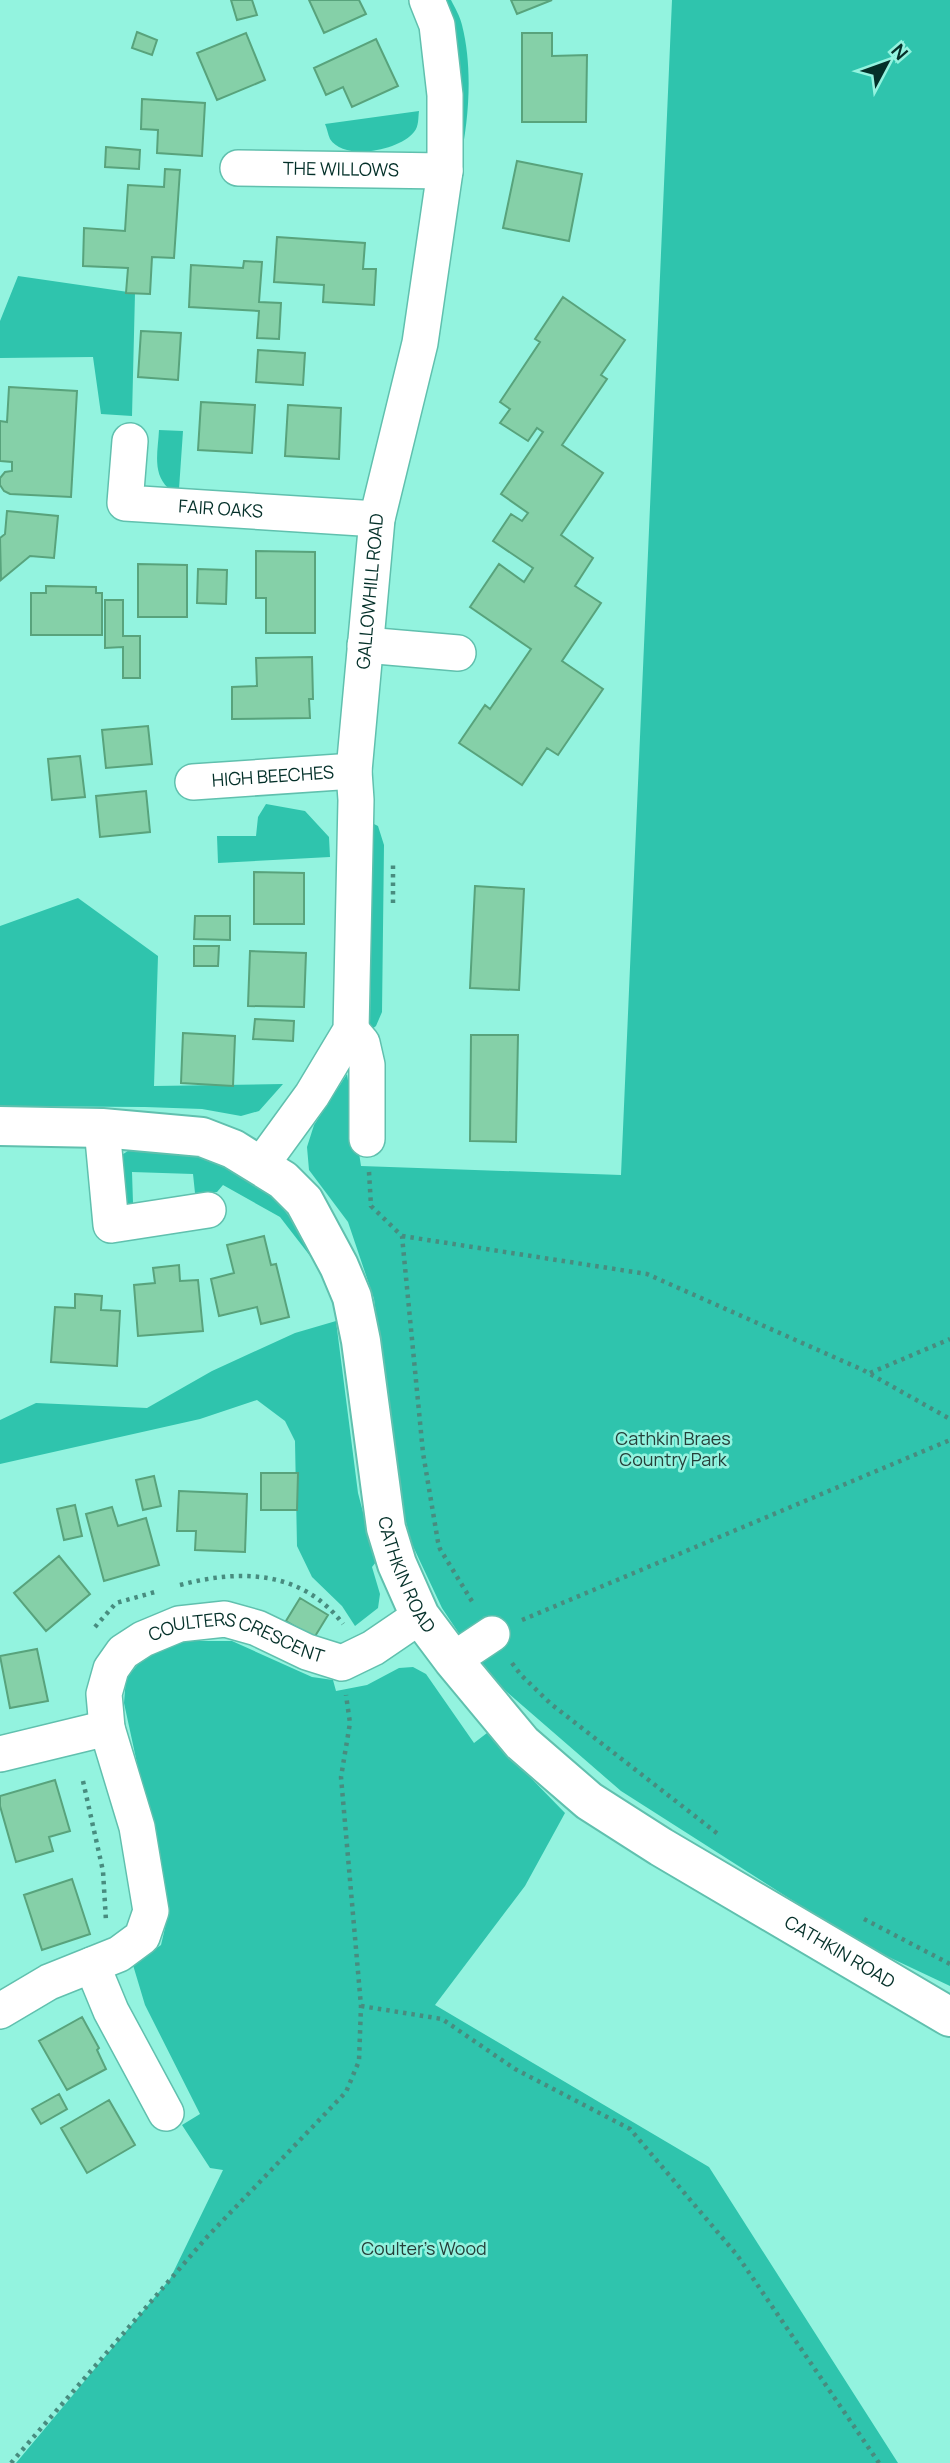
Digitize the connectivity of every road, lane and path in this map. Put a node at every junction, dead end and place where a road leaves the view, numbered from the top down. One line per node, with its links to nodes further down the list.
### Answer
1 (427, 0): 3 (street, GALLOWHILL ROAD)
2 (238, 168): 3 (street, THE WILLOWS)
3 (445, 171): 5 (street, GALLOWHILL ROAD)
4 (130, 441): 5 (street, FAIR OAKS)
5 (377, 519): 6 (street, GALLOWHILL ROAD)
6 (365, 645): 7 (street); 8 (street, GALLOWHILL ROAD)
7 (458, 653)
8 (354, 771): 9 (street, HIGH BEECHES); 10 (street, GALLOWHILL ROAD)
9 (193, 782)
10 (351, 1030): 13 (street); 14 (street, GALLOWHILL ROAD)
11 (0, 1126): 12 (main road, CATHKIN ROAD)
12 (102, 1128): 14 (main road, CATHKIN ROAD); 15 (street)
13 (367, 1139): 16 (path)
14 (261, 1165): 21 (main road, CATHKIN ROAD)
15 (208, 1210)
16 (402, 1236): 18 (path); 22 (path)
17 (950, 1339): 18 (path)
18 (870, 1374): 19 (path)
19 (950, 1419)
20 (950, 1440): 22 (path)
21 (420, 1616): 23 (main road, CATHKIN ROAD); 24 (street, COULTERS CRESCENT)
22 (492, 1634): 23 (street); 27 (path)
23 (453, 1660): 33 (main road, CATHKIN ROAD)
24 (342, 1663): 25 (street, COULTERS CRESCENT); 31 (path)
25 (107, 1728): 26 (street); 30 (street, COULTERS CRESCENT)
26 (0, 1754)
27 (722, 1837)
28 (852, 1913): 29 (path)
29 (950, 1964)
30 (92, 1965): 32 (street, COULTERS CRESCENT); 34 (street)
31 (362, 2006): 35 (path); 36 (path)
32 (0, 2011)
33 (950, 2017)
34 (166, 2113)
35 (11, 2463)
36 (879, 2463)

